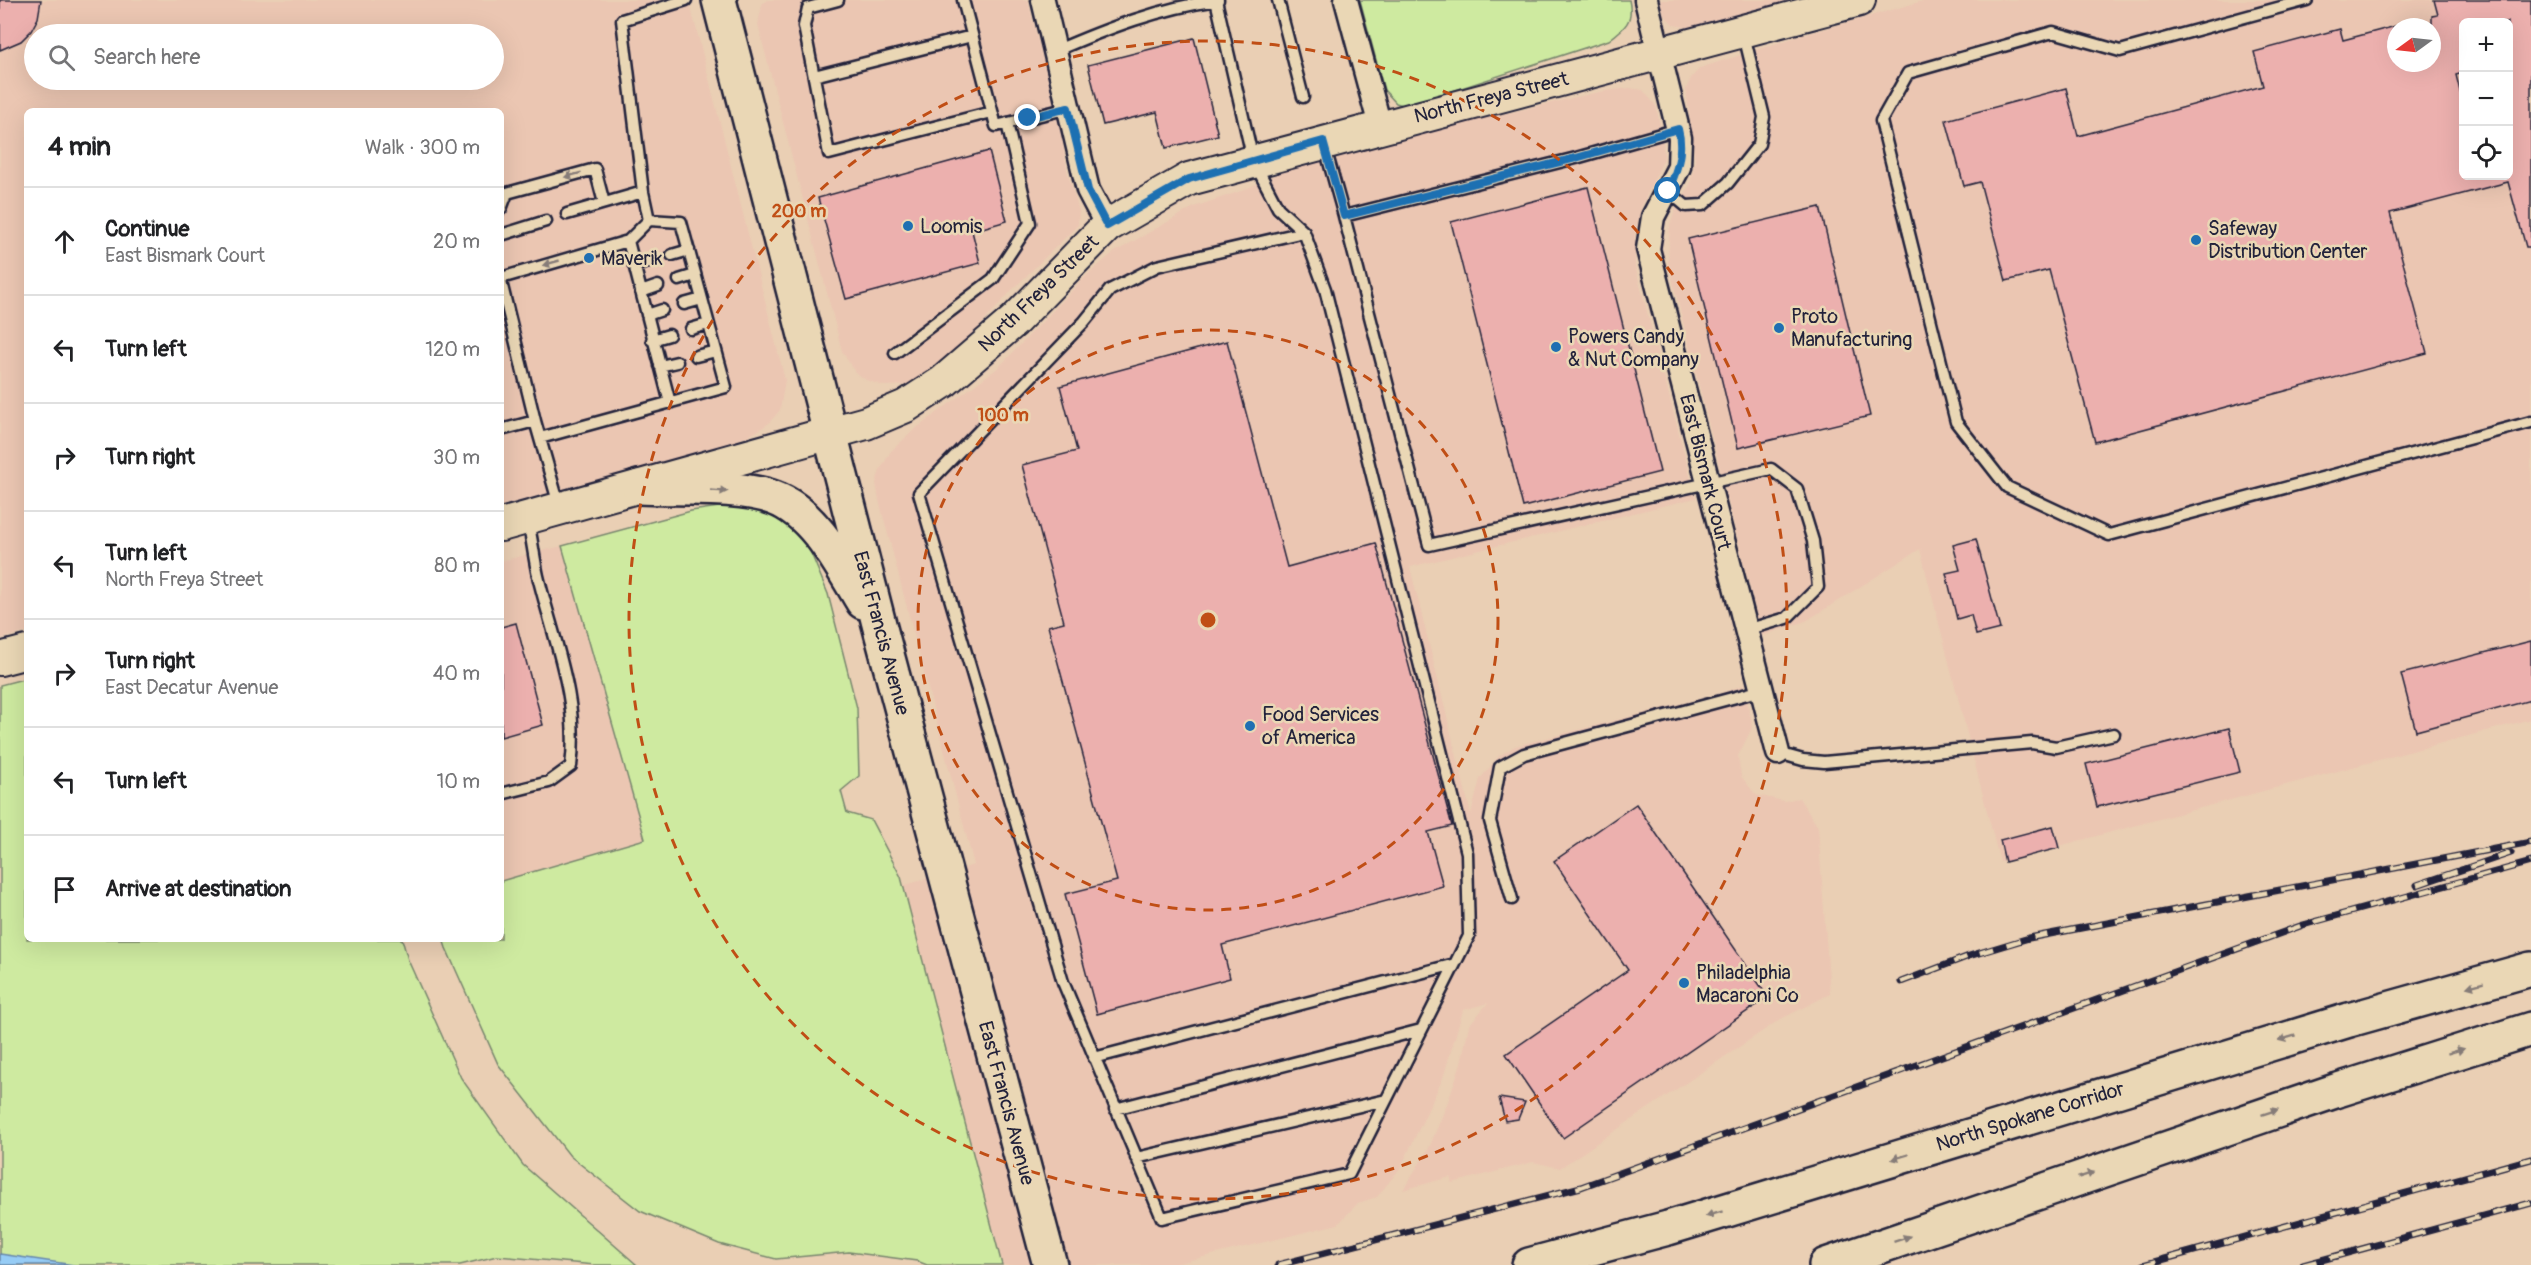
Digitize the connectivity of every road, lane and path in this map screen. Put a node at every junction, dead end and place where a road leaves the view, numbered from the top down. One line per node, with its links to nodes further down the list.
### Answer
1 (686, 0): 26 (lane)
2 (719, 0): 64 (main road, East Francis Avenue)
3 (838, 0): 16 (lane)
4 (963, 0): 13 (lane)
5 (1043, 0): 14 (street)
6 (1217, 0): 14 (lane); 24 (lane)
7 (1278, 0): 17 (lane)
8 (1346, 0): 21 (street)
9 (1646, 0): 15 (street, East Bismark Court)
10 (1859, 0): 12 (street, North Freya Street)
11 (2307, 0): 62 (lane)
12 (1743, 31): 15 (street, North Freya Street); 25 (lane)
13 (972, 36): 16 (lane); 19 (lane)
14 (1055, 51): 18 (street)
15 (1659, 54): 21 (street, North Freya Street); 22 (street, East Bismark Court)
16 (814, 76): 19 (lane)
17 (1303, 97)
18 (1068, 108): 20 (lane); 33 (street)
19 (992, 112): 20 (lane)
20 (1007, 123): 56 (lane)
21 (1380, 126): 23 (street, North Freya Street)
22 (1678, 129): 25 (street, East Bismark Court); 30 (lane)
23 (1323, 141): 24 (street, North Freya Street); 30 (lane)
24 (1253, 160): 33 (street, North Freya Street); 34 (lane)
25 (1668, 191): 66 (street, East Bismark Court)
26 (643, 192): 28 (lane); 31 (lane)
27 (504, 201): 28 (lane, one-way to 27)
28 (604, 203): 29 (lane)
29 (567, 214)
30 (1344, 216): 66 (lane)
31 (649, 220): 36 (lane); 37 (lane)
32 (546, 221): 35 (lane)
33 (1107, 226): 64 (street, North Freya Street)
34 (1304, 232): 79 (lane); 83 (lane)
35 (504, 234)
36 (628, 241): 40 (lane); 42 (lane, one-way to 42)
37 (689, 250): 38 (lane); 41 (lane)
38 (672, 255)
39 (652, 261): 40 (lane)
40 (634, 266): 46 (lane)
41 (695, 275): 43 (lane); 47 (lane)
42 (504, 279)
43 (679, 280)
44 (658, 286): 46 (lane)
45 (504, 292): 61 (lane)
46 (641, 292): 50 (lane)
47 (702, 299): 48 (lane); 51 (lane)
48 (684, 304)
49 (662, 310): 50 (lane)
50 (646, 315): 54 (lane)
51 (708, 324): 52 (lane); 55 (lane)
52 (691, 329)
53 (669, 335): 54 (lane)
54 (652, 340): 59 (lane)
55 (716, 351): 57 (lane); 60 (lane)
56 (895, 353)
57 (696, 356)
58 (677, 362): 59 (lane)
59 (660, 366): 60 (lane)
60 (670, 404): 65 (lane)
61 (535, 421): 63 (lane); 65 (lane)
62 (2531, 422)
63 (504, 429)
64 (829, 433): 67 (street, North Freya Street); 70 (main road, East Francis Avenue)
65 (540, 438): 68 (lane)
66 (1709, 485): 71 (street, East Bismark Court); 71 (lane)
67 (639, 487): 68 (street, North Freya Street); 70 (main road, one-way to 70)
68 (560, 508): 69 (street, North Freya Street)
69 (514, 521): 77 (lane)
70 (880, 628): 87 (main road, East Francis Avenue)
71 (1746, 630): 74 (street, East Bismark Court)
72 (24, 653): 73 (street)
73 (0, 659)
74 (1762, 690): 76 (street, East Bismark Court); 78 (lane)
75 (2114, 734): 76 (lane)
76 (1778, 753)
77 (504, 793)
78 (1512, 899)
79 (1455, 964): 82 (lane); 83 (lane)
80 (2531, 969): 88 (main road, North Spokane Corridor, one-way to 88)
81 (2531, 1029): 89 (main road, one-way to 81)
82 (1421, 1030): 84 (lane); 85 (lane)
83 (1094, 1058): 85 (lane)
84 (1386, 1100): 86 (lane); 86 (lane)
85 (1115, 1109): 86 (lane)
86 (1136, 1158)
87 (1048, 1256)
88 (1529, 1265)
89 (1827, 1265)

